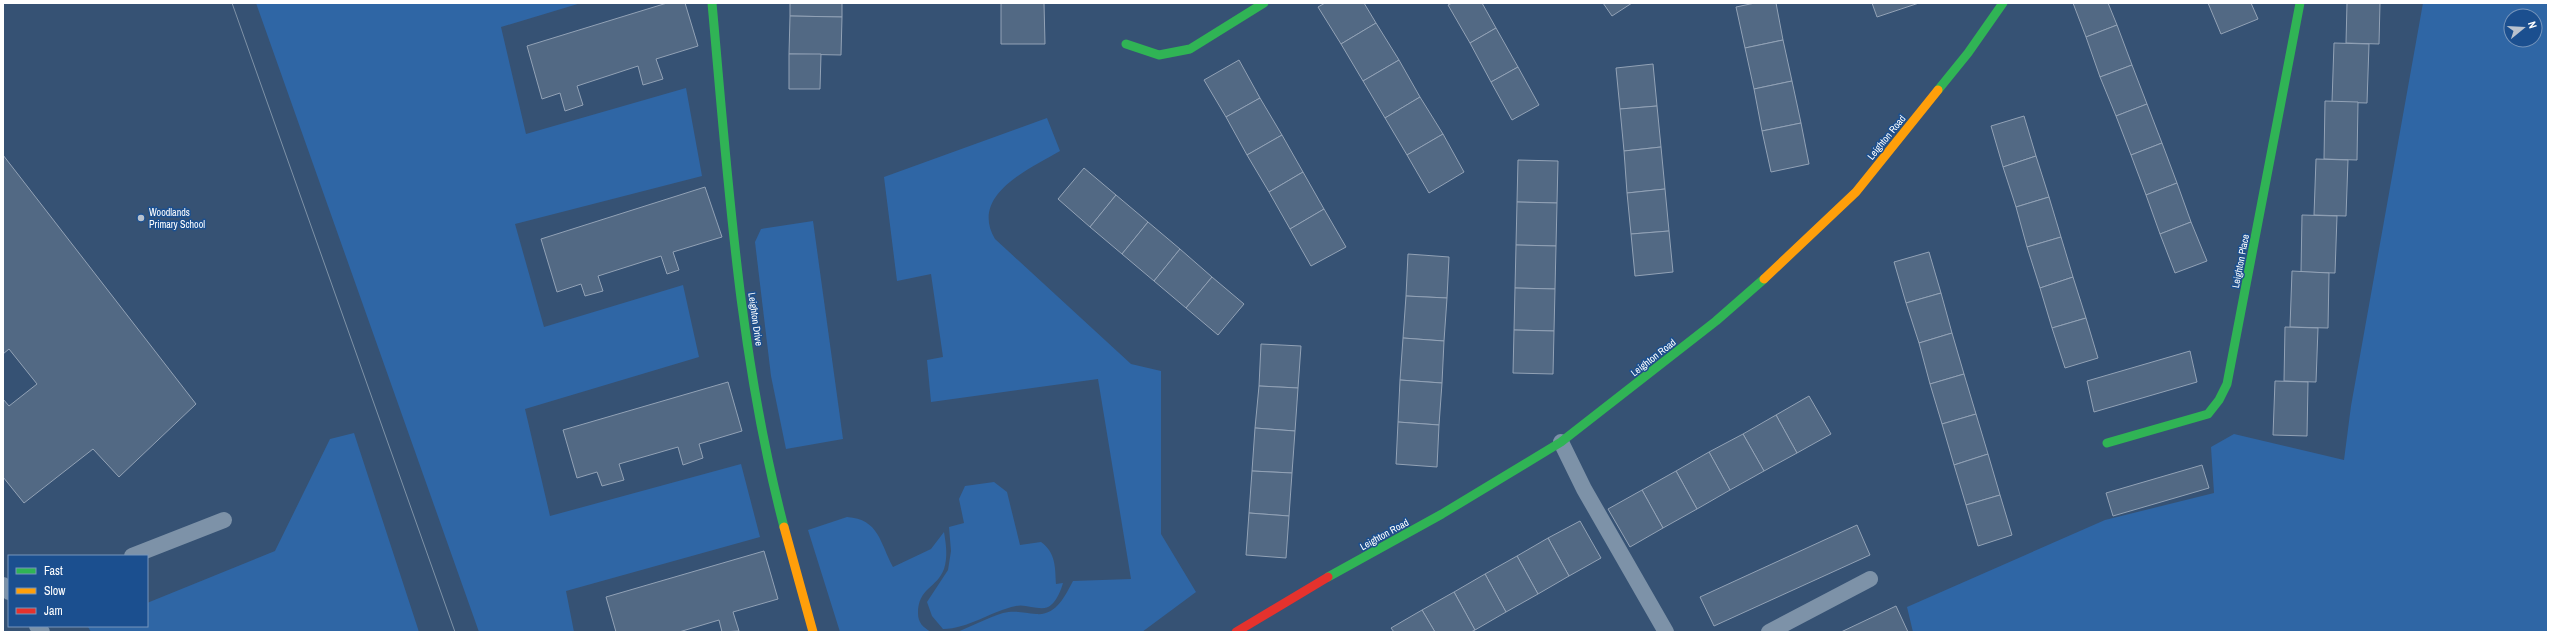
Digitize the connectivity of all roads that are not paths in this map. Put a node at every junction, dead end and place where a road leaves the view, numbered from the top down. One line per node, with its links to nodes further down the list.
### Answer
1 (712, 3): 11 (street, Leighton Drive)
2 (1264, 3): 5 (street)
3 (2002, 3): 6 (street, Leighton Road)
4 (2300, 3): 7 (street, Leighton Place)
5 (1126, 44)
6 (1561, 442): 12 (street, Leighton Road); 13 (lane)
7 (2107, 443)
8 (224, 520): 9 (lane)
9 (135, 555)
10 (1870, 579): 14 (lane)
11 (813, 632)
12 (1236, 632)
13 (1666, 632)
14 (1769, 632)

